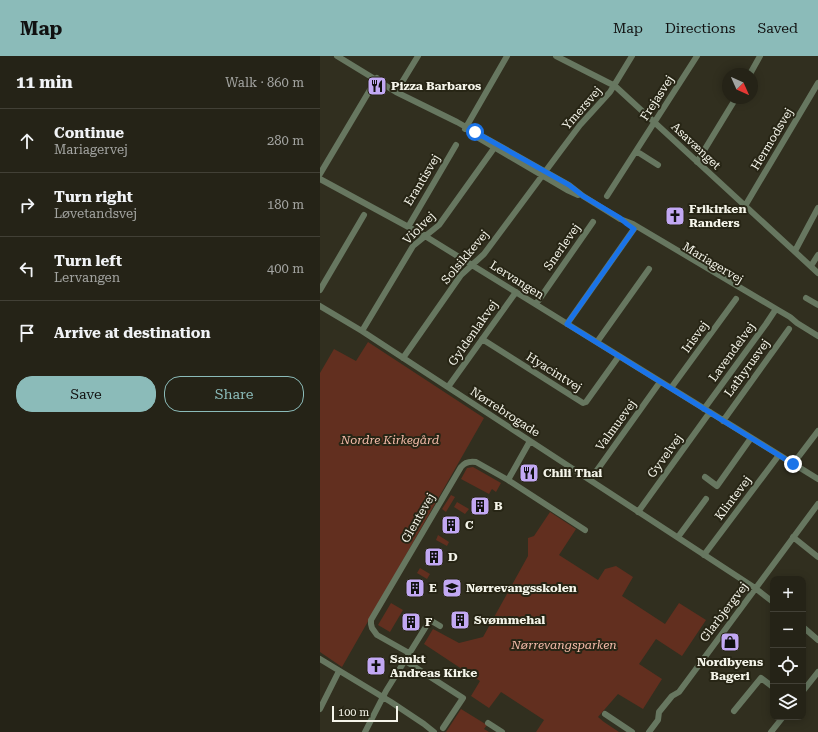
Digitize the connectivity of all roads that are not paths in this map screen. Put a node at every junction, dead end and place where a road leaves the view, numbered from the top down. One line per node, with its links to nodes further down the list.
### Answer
1 (337, 56): 10 (street, Mariagervej)
2 (344, 56): 10 (street, Mariagervej)
3 (418, 56): 13 (street)
4 (507, 56): 16 (street)
5 (556, 56): 12 (street, Asavænget)
6 (632, 56): 12 (street, Ymersvej)
7 (697, 56): 15 (street, Frejasvej)
8 (760, 56): 9 (street)
9 (753, 68)
10 (376, 78): 13 (street, Mariagervej); 23 (street)
11 (818, 83): 26 (street, Hermodsvej)
12 (615, 86): 15 (street, Asavænget); 22 (street, Ymersvej)
13 (397, 90): 16 (street, Mariagervej)
14 (732, 104): 20 (street)
15 (655, 122): 19 (street, Frejasvej); 20 (street, Asavænget)
16 (465, 128): 18 (street, Mariagervej)
17 (456, 144): 30 (street, Erantisvej)
18 (495, 146): 22 (street, Mariagervej); 32 (street, Violvej)
19 (636, 151): 21 (street); 25 (street, Frejasvej)
20 (697, 162): 26 (street, Asavænget)
21 (658, 165)
22 (543, 173): 31 (street, Mariagervej); 35 (street, Solsikkevej)
23 (320, 174)
24 (320, 179): 30 (street, Lervangen)
25 (608, 196)
26 (745, 206): 33 (street, Asavænget)
27 (818, 208): 33 (street)
28 (364, 215): 39 (street)
29 (593, 222): 43 (street, Snerlevej)
30 (408, 226): 32 (street, Lervangen)
31 (635, 227): 46 (street, Mariagervej); 47 (street)
32 (426, 236): 35 (street, Lervangen); 49 (street, Violvej)
33 (795, 251): 36 (street, Asavænget)
34 (818, 255): 36 (street)
35 (472, 265): 40 (street, Lervangen); 54 (street, Solsikkevej)
36 (811, 266): 38 (street, Asavænget)
37 (649, 269): 52 (street)
38 (818, 273)
39 (320, 290)
40 (516, 292): 43 (street, Lervangen); 51 (street, Gyldenlakvej)
41 (806, 298): 44 (street)
42 (736, 299): 57 (street, Irisvej)
43 (536, 304): 47 (street, Lervangen)
44 (818, 305)
45 (320, 307): 49 (street, Nørrebrogade)
46 (775, 310): 50 (street, Mariagervej); 58 (street, Lavendelvej)
47 (567, 324): 52 (street, Lervangen)
48 (789, 329): 60 (street, Lathyrusvej)
49 (362, 331): 54 (street, Nørrebrogade)
50 (818, 336)
51 (482, 339): 53 (street, Hyacintvej); 56 (street, Gyldenlakvej)
52 (597, 342): 53 (street, Lervangen)
53 (619, 356): 55 (street, Lervangen)
54 (403, 358): 56 (street, Nørrebrogade)
55 (660, 382): 57 (street, Lervangen); 69 (street, Valmuevej)
56 (448, 387): 63 (street, Nørrebrogade)
57 (671, 388): 58 (street, Lervangen)
58 (704, 408): 59 (street, Lervangen)
59 (710, 412): 60 (street, Lervangen); 72 (street, Gyvelvej)
60 (723, 421): 62 (street, Lervangen)
61 (818, 431): 65 (street)
62 (751, 438): 64 (street, Lervangen); 66 (street)
63 (530, 441): 68 (street); 69 (street, Nørrebrogade)
64 (779, 455): 65 (street, Lervangen); 76 (street, Klintevej)
65 (793, 464): 67 (street, Lervangen)
66 (705, 477)
67 (818, 479)
68 (508, 480): 73 (street); 83 (street, Glentevej)
69 (590, 480): 72 (street, Nørrebrogade)
70 (706, 499): 75 (street)
71 (818, 504): 74 (street, Glarbjergvej)
72 (638, 512): 75 (street, Nørrebrogade)
73 (585, 530)
74 (793, 537): 77 (street); 78 (street, Glarbjergvej)
75 (678, 538): 76 (street, Nørrebrogade)
76 (704, 555): 78 (street, Nørrebrogade)
77 (818, 557)
78 (756, 588): 79 (street, Nørrebrogade); 101 (street, Glarbjergvej)
79 (770, 600)
80 (440, 626): 83 (street)
81 (806, 630): 82 (street)
82 (818, 640)
83 (409, 653): 85 (street)
84 (320, 659): 86 (street)
85 (404, 660): 90 (street); 96 (street)
86 (339, 671): 90 (street); 91 (street)
87 (818, 672): 89 (street)
88 (770, 685): 92 (street)
89 (806, 687)
90 (383, 698): 97 (street); 98 (street)
91 (320, 709)
92 (734, 711)
93 (605, 714): 100 (street)
94 (780, 720): 102 (street)
95 (488, 723): 99 (street)
96 (443, 728)
97 (366, 732)
98 (434, 732)
99 (502, 732)
100 (632, 732)
101 (649, 732)
102 (770, 732)

